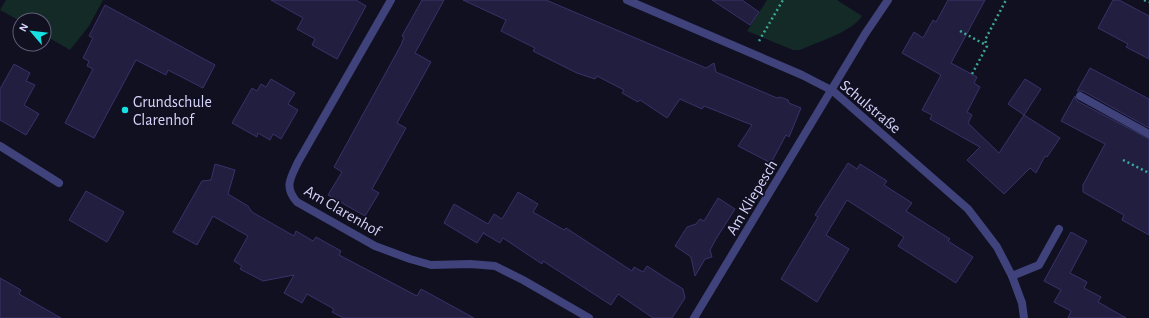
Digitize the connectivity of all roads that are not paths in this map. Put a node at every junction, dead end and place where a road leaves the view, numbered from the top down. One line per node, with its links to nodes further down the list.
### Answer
1 (391, 0): 11 (street, Am Clarenhof)
2 (627, 0): 4 (street, Schulstraße)
3 (888, 0): 4 (street, Am Kliepesch)
4 (833, 91): 10 (street, Schulstraße); 12 (street, Am Kliepesch)
5 (1080, 96): 6 (street)
6 (1149, 134)
7 (0, 146): 8 (street)
8 (59, 183)
9 (1059, 229): 10 (street)
10 (1012, 276): 13 (street, Schulstraße)
11 (589, 318)
12 (694, 318)
13 (1024, 318)

